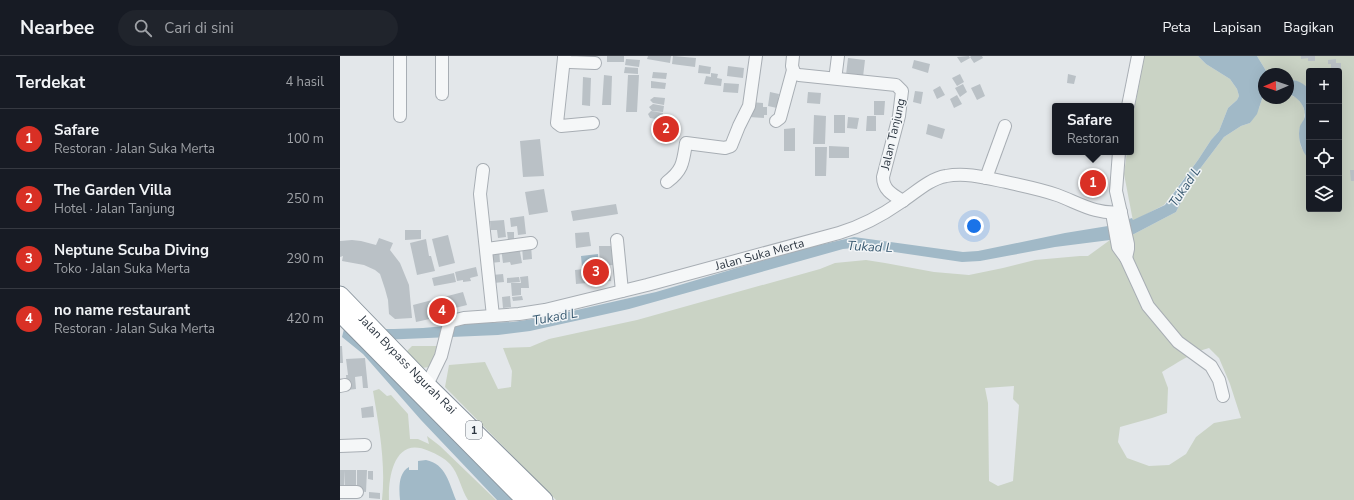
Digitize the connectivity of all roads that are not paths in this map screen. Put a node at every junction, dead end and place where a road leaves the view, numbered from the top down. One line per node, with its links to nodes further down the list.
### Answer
1 (400, 56): 13 (street)
2 (442, 56): 11 (street)
3 (756, 56): 20 (street)
4 (793, 56): 9 (street)
5 (838, 56): 10 (street)
6 (1138, 56): 12 (street)
7 (564, 57): 8 (street); 15 (street)
8 (595, 63)
9 (793, 70): 14 (street); 21 (street, Jalan Tanjung)
10 (836, 72)
11 (442, 94)
12 (1129, 103)
13 (400, 116)
14 (776, 121)
15 (593, 123)
16 (1005, 126): 19 (street)
17 (1119, 155): 22 (street)
18 (483, 170): 25 (street)
19 (986, 178): 21 (street, Jalan Suka Merta); 22 (street, Jalan Suka Merta)
20 (667, 182)
21 (903, 201): 26 (street, Jalan Suka Merta)
22 (1117, 216): 32 (street)
23 (617, 240): 26 (street)
24 (531, 243): 25 (street)
25 (487, 249): 28 (street)
26 (622, 291): 28 (street, Jalan Suka Merta)
27 (340, 295): 29 (highway, Jalan Bypass Ngurah Rai / 1)
28 (493, 316): 31 (street, Jalan Suka Merta)
29 (349, 317): 30 (highway, Jalan Bypass Ngurah Rai / 1)
30 (400, 366): 31 (highway, Jalan Bypass Ngurah Rai / 1); 37 (highway, Jalan Bypass Ngurah Rai / 1)
31 (428, 385): 38 (highway, Jalan Bypass Ngurah Rai / 1)
32 (1223, 396)
33 (365, 445): 34 (street)
34 (340, 446)
35 (340, 492): 36 (street)
36 (357, 492)
37 (525, 500)
38 (544, 500)

